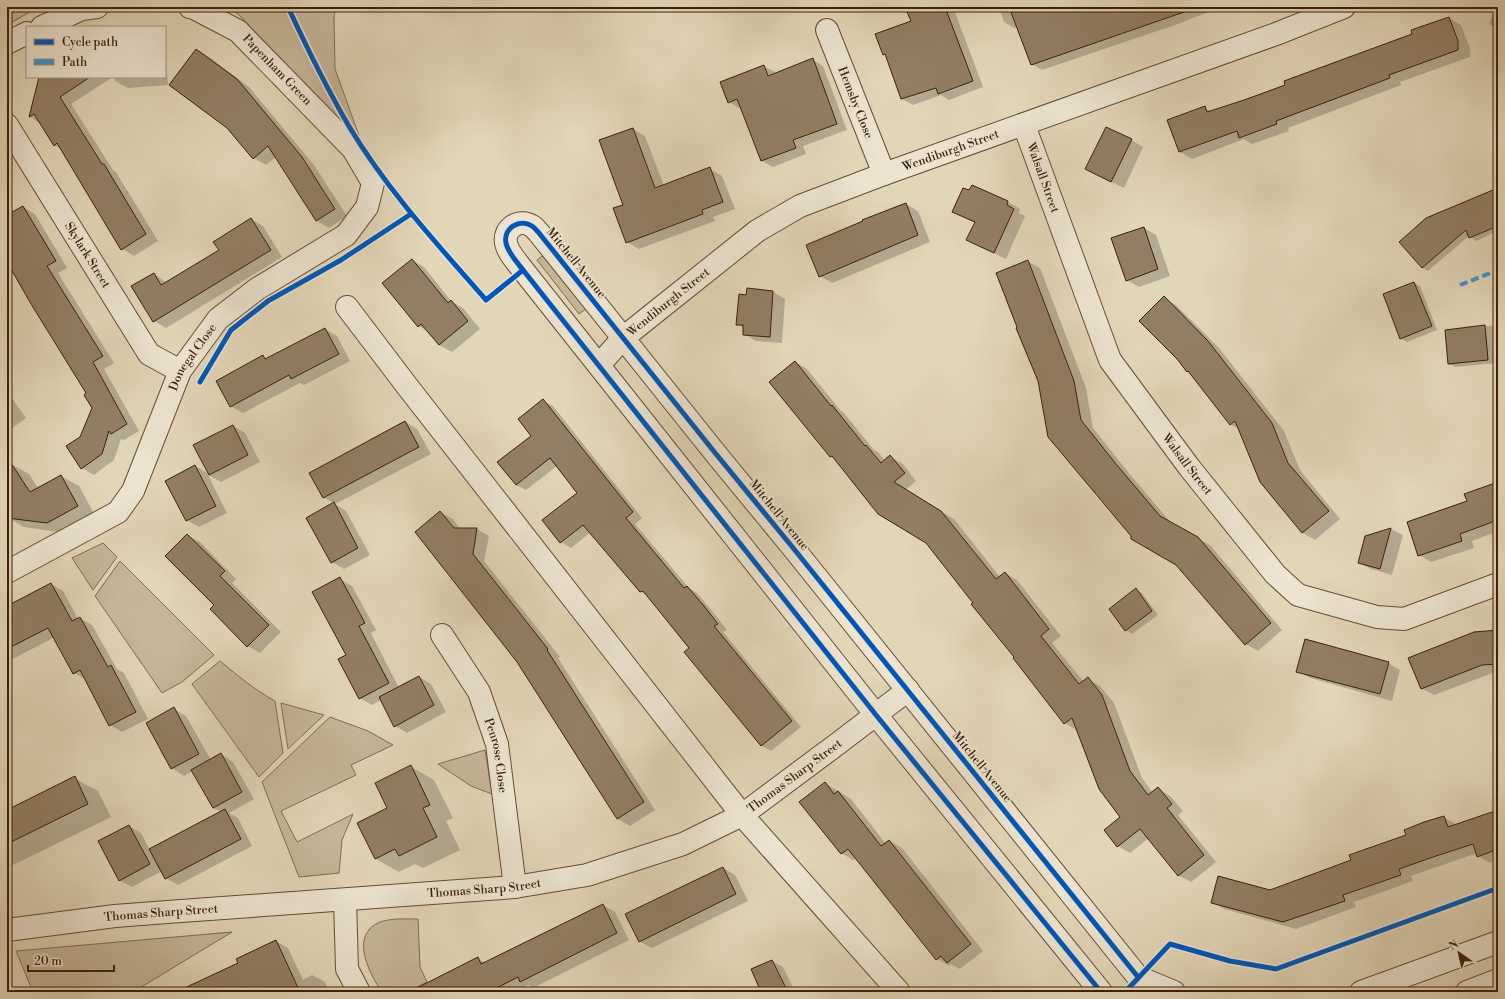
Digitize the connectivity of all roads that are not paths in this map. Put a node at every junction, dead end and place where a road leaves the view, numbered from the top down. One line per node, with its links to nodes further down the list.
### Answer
1 (98, 7): 4 (street)
2 (190, 7): 10 (street, Papenham Green)
3 (1344, 7): 9 (street, Wendiburgh Street)
4 (44, 26)
5 (827, 30): 11 (street, Hemsby Close)
6 (26, 34): 7 (street)
7 (7, 42)
8 (7, 125): 15 (street, Skylark Street)
9 (1024, 125): 11 (street, Wendiburgh Street); 17 (street, Walsall Street)
10 (353, 149): 15 (street, Donegal Close)
11 (884, 174): 13 (street, Wendiburgh Street)
12 (347, 307): 21 (street)
13 (623, 338): 14 (street, Wendiburgh Street); 14 (street, Mitchell Avenue); 19 (street, Mitchell Avenue)
14 (599, 365): 20 (street, Mitchell Avenue)
15 (180, 371): 16 (street, Donegal Close)
16 (7, 572)
17 (1498, 584)
18 (442, 635): 22 (street, Penrose Close)
19 (908, 690): 20 (street, Thomas Sharp Street); 30 (street, Mitchell Avenue)
20 (876, 715): 21 (street, Thomas Sharp Street); 29 (street, Mitchell Avenue)
21 (742, 815): 22 (street, Thomas Sharp Street); 28 (street)
22 (515, 887): 23 (street, Thomas Sharp Street)
23 (345, 900): 24 (street, Thomas Sharp Street); 27 (street)
24 (7, 930)
25 (1498, 942): 31 (street)
26 (1498, 980): 32 (street)
27 (359, 992)
28 (899, 992)
29 (1101, 992)
30 (1174, 992)
31 (1361, 992)
32 (1467, 992)

